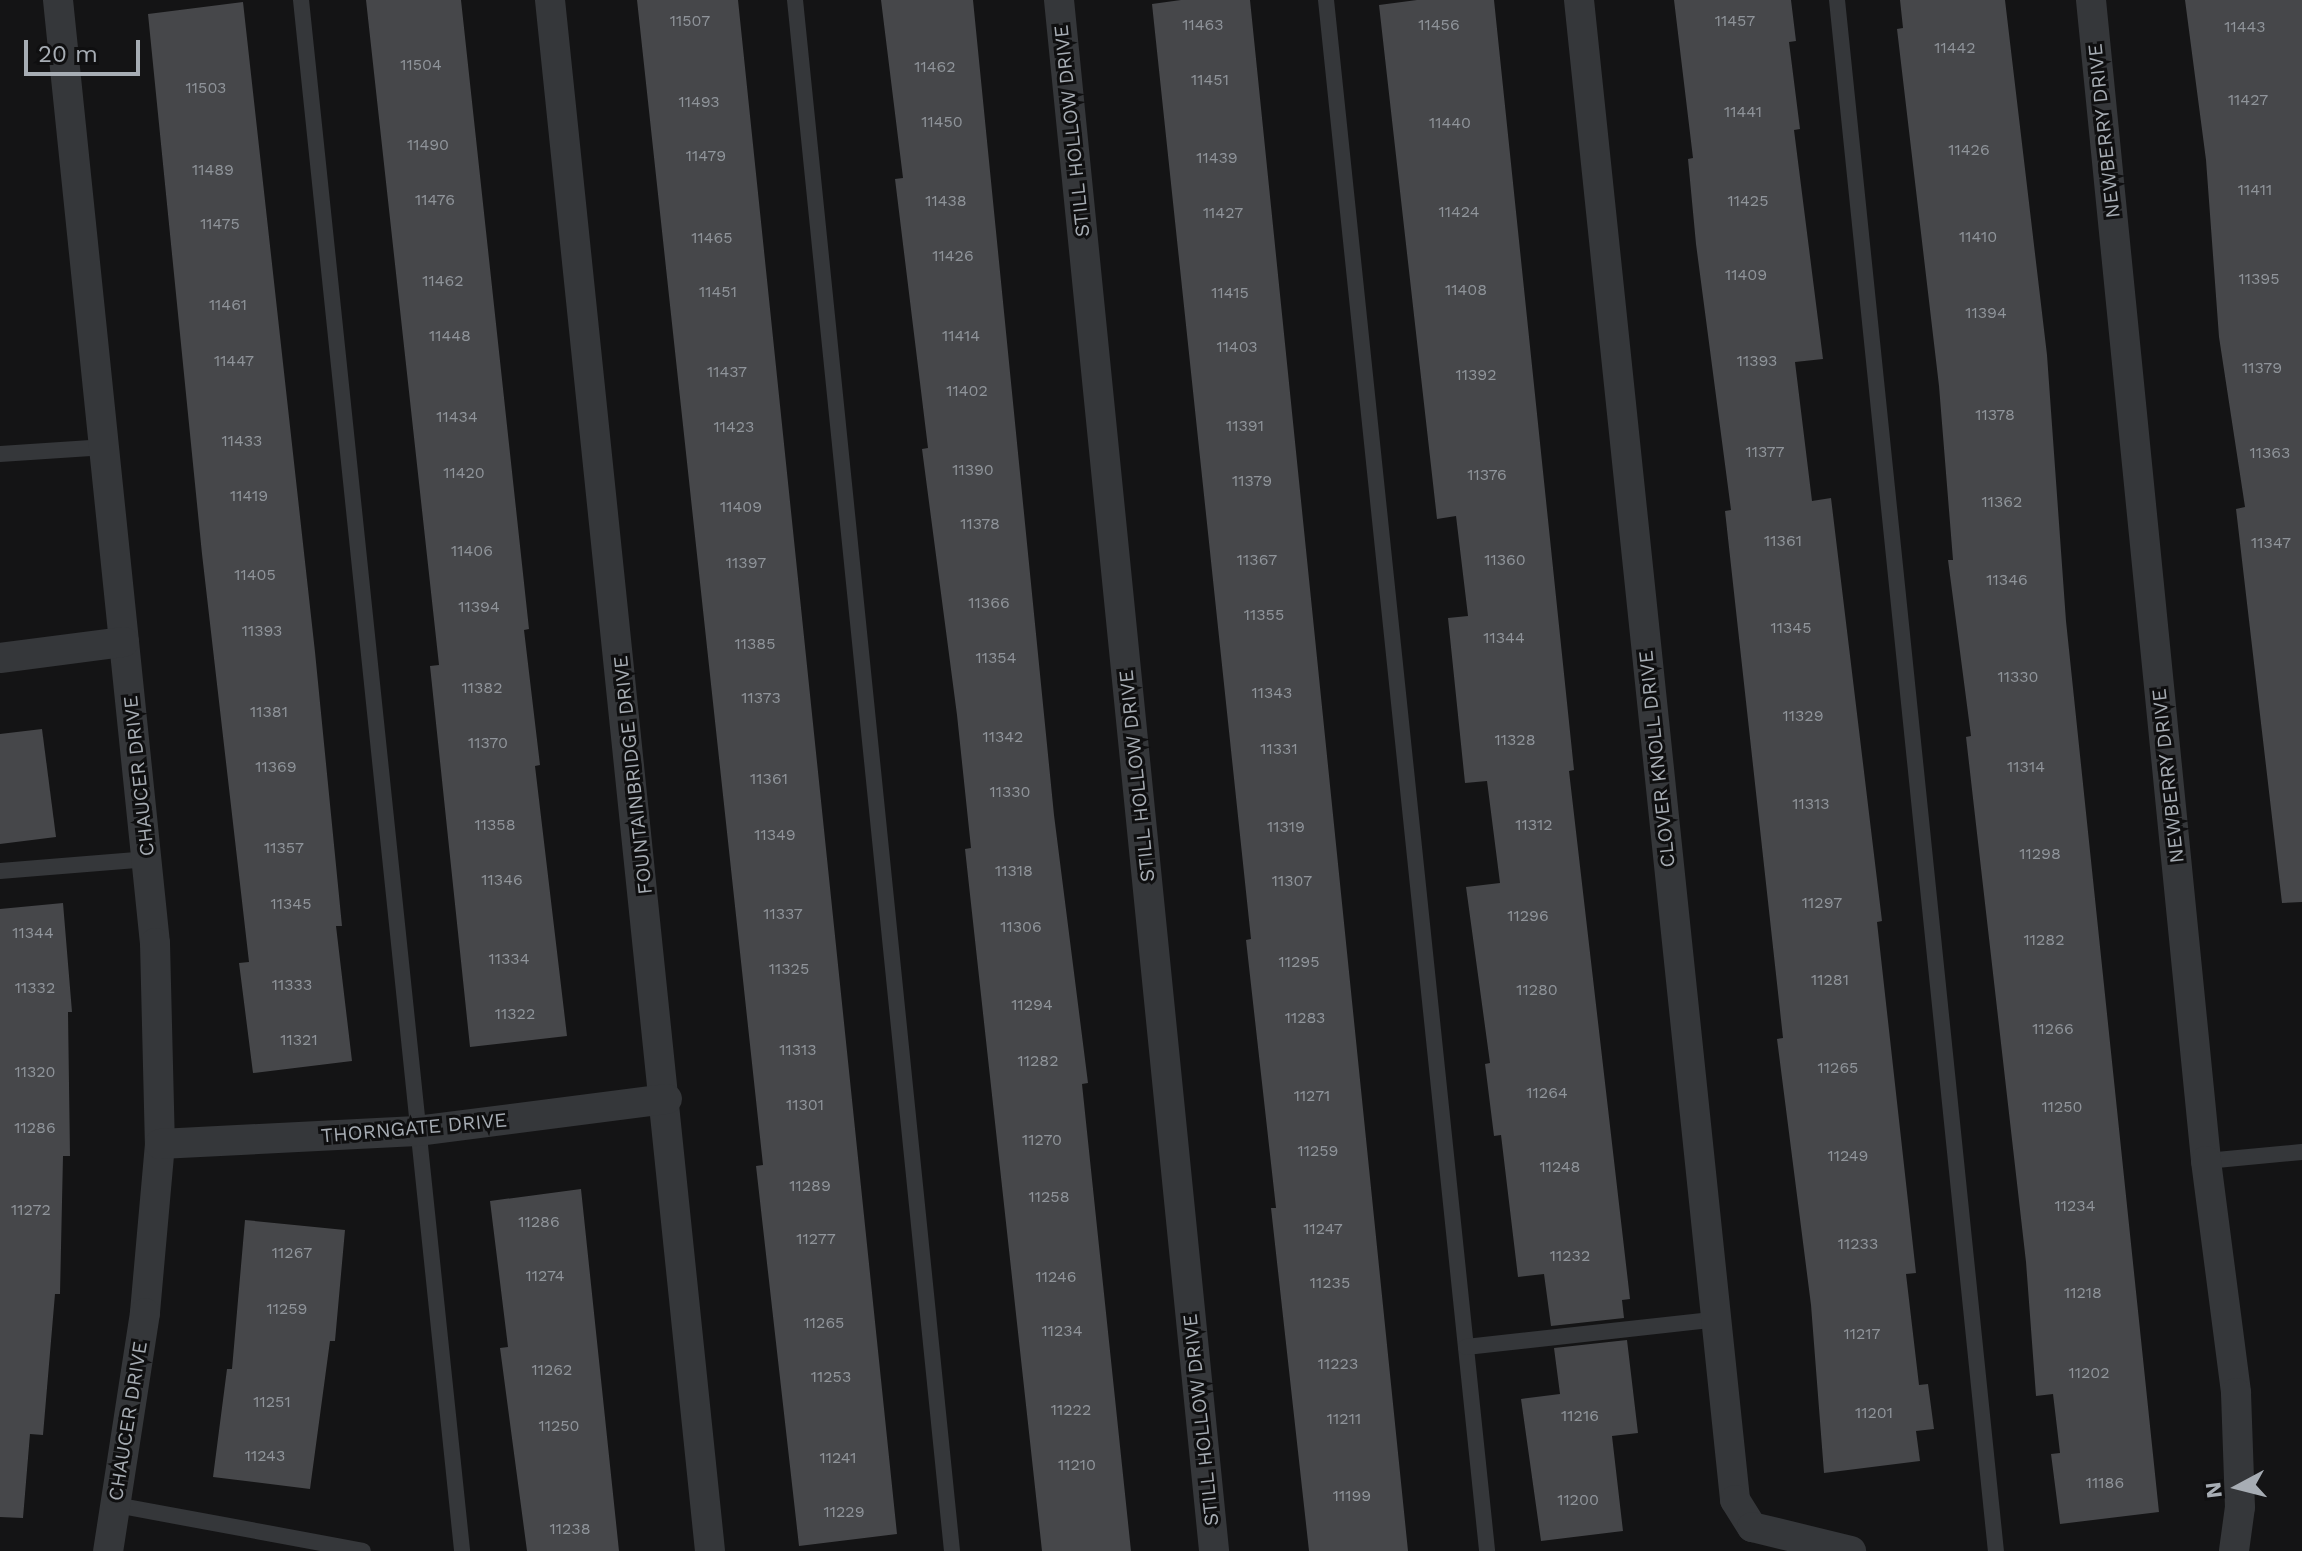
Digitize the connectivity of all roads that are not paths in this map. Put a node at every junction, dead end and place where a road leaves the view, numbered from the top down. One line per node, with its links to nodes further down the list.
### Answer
1 (58, 0): 10 (street, CHAUCER DRIVE)
2 (301, 0): 17 (lane)
3 (550, 0): 16 (street, FOUNTAINBRIDGE DRIVE)
4 (795, 0): 28 (lane)
5 (1059, 0): 29 (street, STILL HOLLOW DRIVE)
6 (1326, 0): 22 (lane)
7 (1579, 0): 21 (street, CLOVER KNOLL DRIVE)
8 (1837, 0): 32 (lane)
9 (2091, 0): 20 (street, NEWBERRY DRIVE)
10 (106, 447): 11 (lane); 12 (street, CHAUCER DRIVE)
11 (0, 454)
12 (124, 642): 13 (street); 14 (street, CHAUCER DRIVE)
13 (0, 658)
14 (149, 859): 15 (lane); 18 (street, CHAUCER DRIVE)
15 (0, 871)
16 (667, 1099): 17 (street, THORNGATE DRIVE); 27 (street, FOUNTAINBRIDGE DRIVE)
17 (417, 1131): 18 (street, THORNGATE DRIVE); 26 (lane)
18 (160, 1144): 23 (street, CHAUCER DRIVE)
19 (2302, 1152): 20 (lane)
20 (2206, 1161): 33 (street, NEWBERRY DRIVE)
21 (1718, 1319): 22 (lane); 31 (street, CLOVER KNOLL DRIVE)
22 (1466, 1347): 30 (lane)
23 (116, 1505): 24 (street, CHAUCER DRIVE); 25 (lane)
24 (108, 1551)
25 (363, 1551)
26 (462, 1551)
27 (710, 1551)
28 (952, 1551)
29 (1214, 1551)
30 (1487, 1551)
31 (1851, 1551)
32 (1996, 1551)
33 (2234, 1551)

